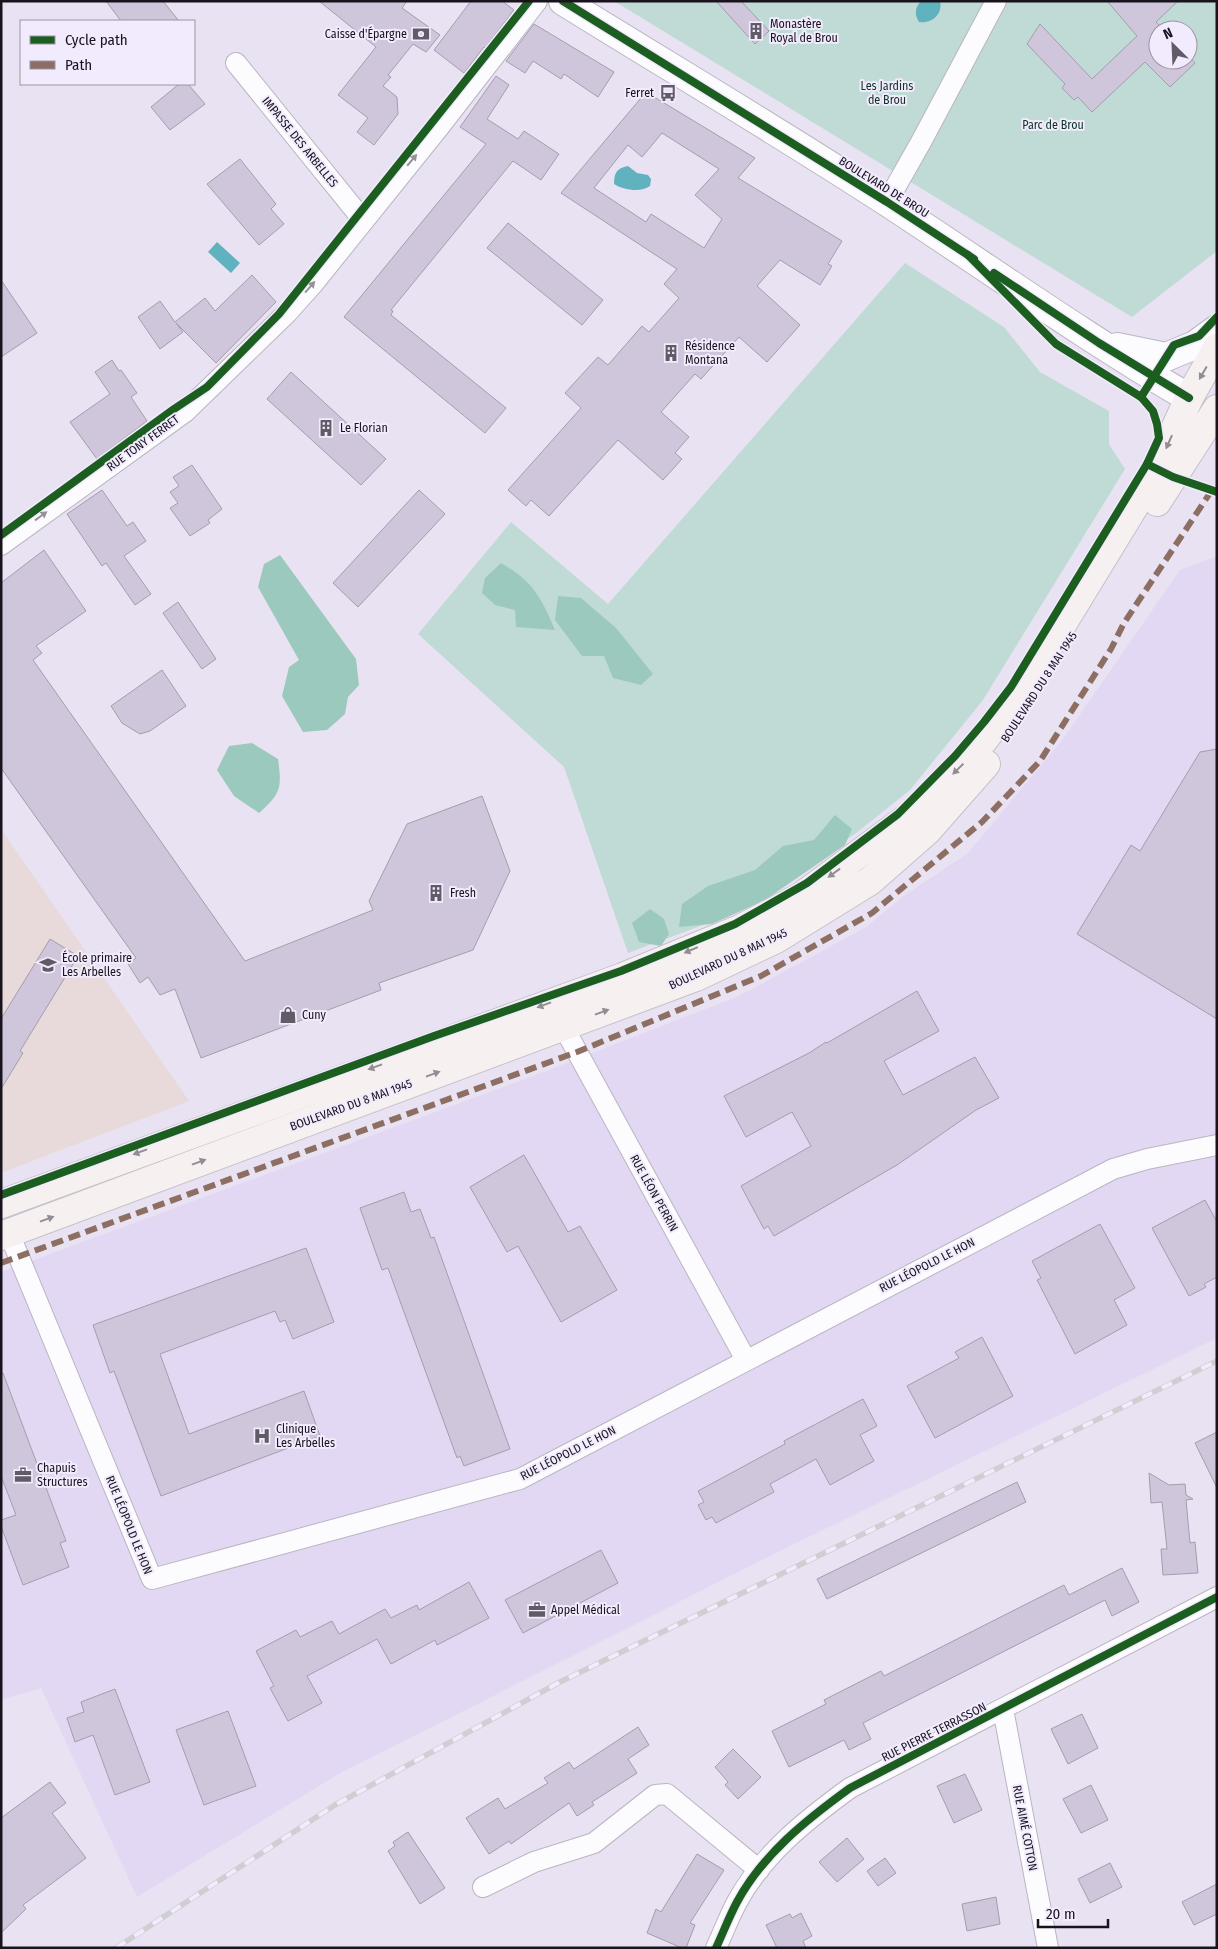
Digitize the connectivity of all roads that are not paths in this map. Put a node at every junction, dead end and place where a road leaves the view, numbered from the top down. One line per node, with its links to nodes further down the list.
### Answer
1 (537, 1): 6 (street, RUE TONY FERRET, one-way to 1)
2 (563, 1): 5 (main road, BOULEVARD DE BROU)
3 (996, 1): 5 (street)
4 (236, 63): 6 (street, IMPASSE DES ARBELLES)
5 (887, 202): 8 (main road, BOULEVARD DE BROU)
6 (362, 220): 12 (street, RUE TONY FERRET, one-way to 6)
7 (1217, 329): 8 (main road)
8 (1099, 343): 10 (main road, BOULEVARD DE BROU)
9 (1217, 348): 10 (main road, BOULEVARD DU 8 MAI 1945, one-way to 10)
10 (1189, 398): 11 (main road, BOULEVARD DE BROU); 15 (main road, BOULEVARD DU 8 MAI 1945, one-way to 15)
11 (1216, 410): 13 (main road, BOULEVARD DU 8 MAI 1945, one-way to 11)
12 (1, 544)
13 (563, 1026): 16 (main road, BOULEVARD DU 8 MAI 1945, one-way to 13); 17 (street, RUE LÉON PERRIN)
14 (1217, 1144): 17 (street, RUE LÉOPOLD LE HON)
15 (1, 1204)
16 (5, 1234): 17 (street, RUE LÉOPOLD LE HON)
17 (746, 1360)
18 (1217, 1597): 19 (street, RUE PIERRE TERRASSON)
19 (1003, 1709): 20 (street, RUE PIERRE TERRASSON); 23 (street, RUE AIMÉ COTTON)
20 (759, 1870): 21 (street); 22 (street, RUE PIERRE TERRASSON)
21 (483, 1886)
22 (716, 1948)
23 (1048, 1948)

